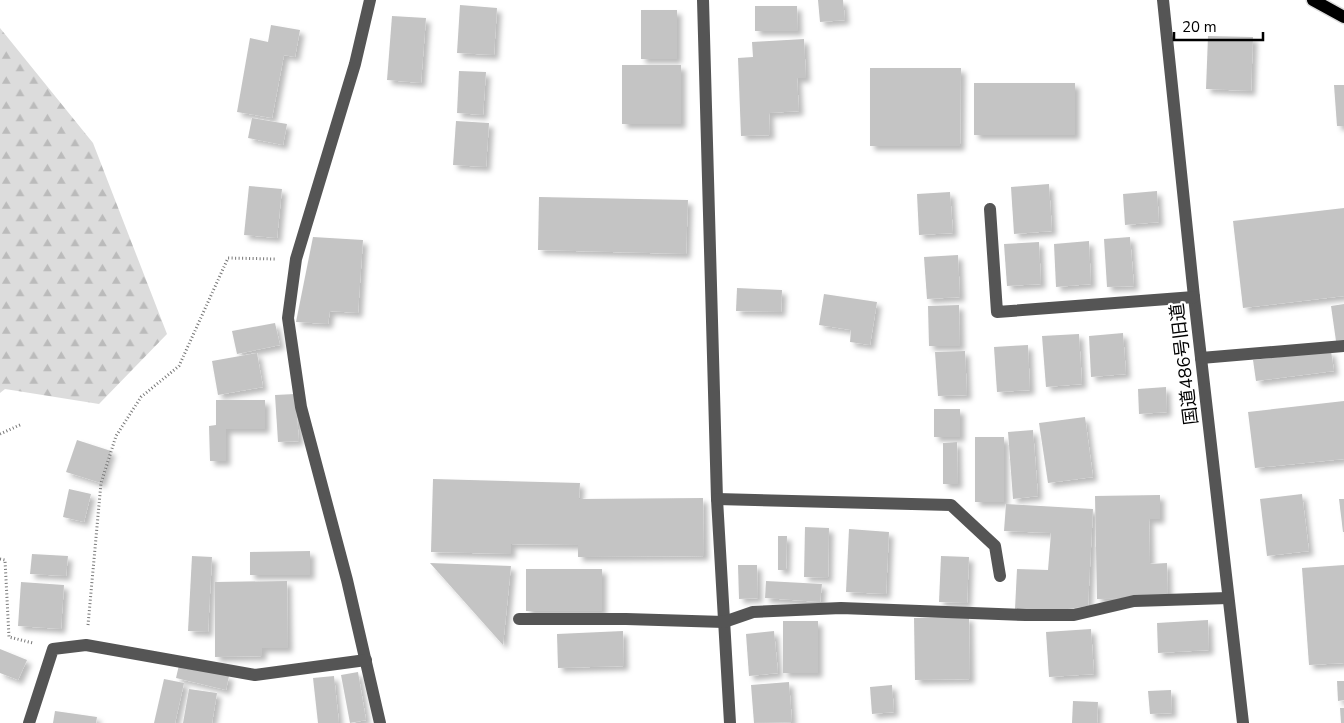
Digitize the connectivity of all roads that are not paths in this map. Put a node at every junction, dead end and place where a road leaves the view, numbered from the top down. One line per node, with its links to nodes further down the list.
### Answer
1 (370, 0): 15 (street)
2 (703, 0): 10 (street)
3 (1163, 0): 7 (street, 国道486号旧道)
4 (1313, 0): 5 (main road)
5 (1344, 16)
6 (990, 209): 7 (street)
7 (1194, 297): 9 (street, 国道486号旧道)
8 (1344, 346): 9 (street)
9 (1201, 358): 12 (street, 国道486号旧道)
10 (717, 499): 11 (street); 14 (street)
11 (1000, 576)
12 (1228, 598): 14 (street); 19 (street, 国道486号旧道)
13 (519, 619): 14 (street)
14 (724, 622): 18 (street)
15 (366, 660): 16 (street); 17 (street)
16 (29, 723)
17 (380, 723)
18 (730, 723)
19 (1243, 723)

